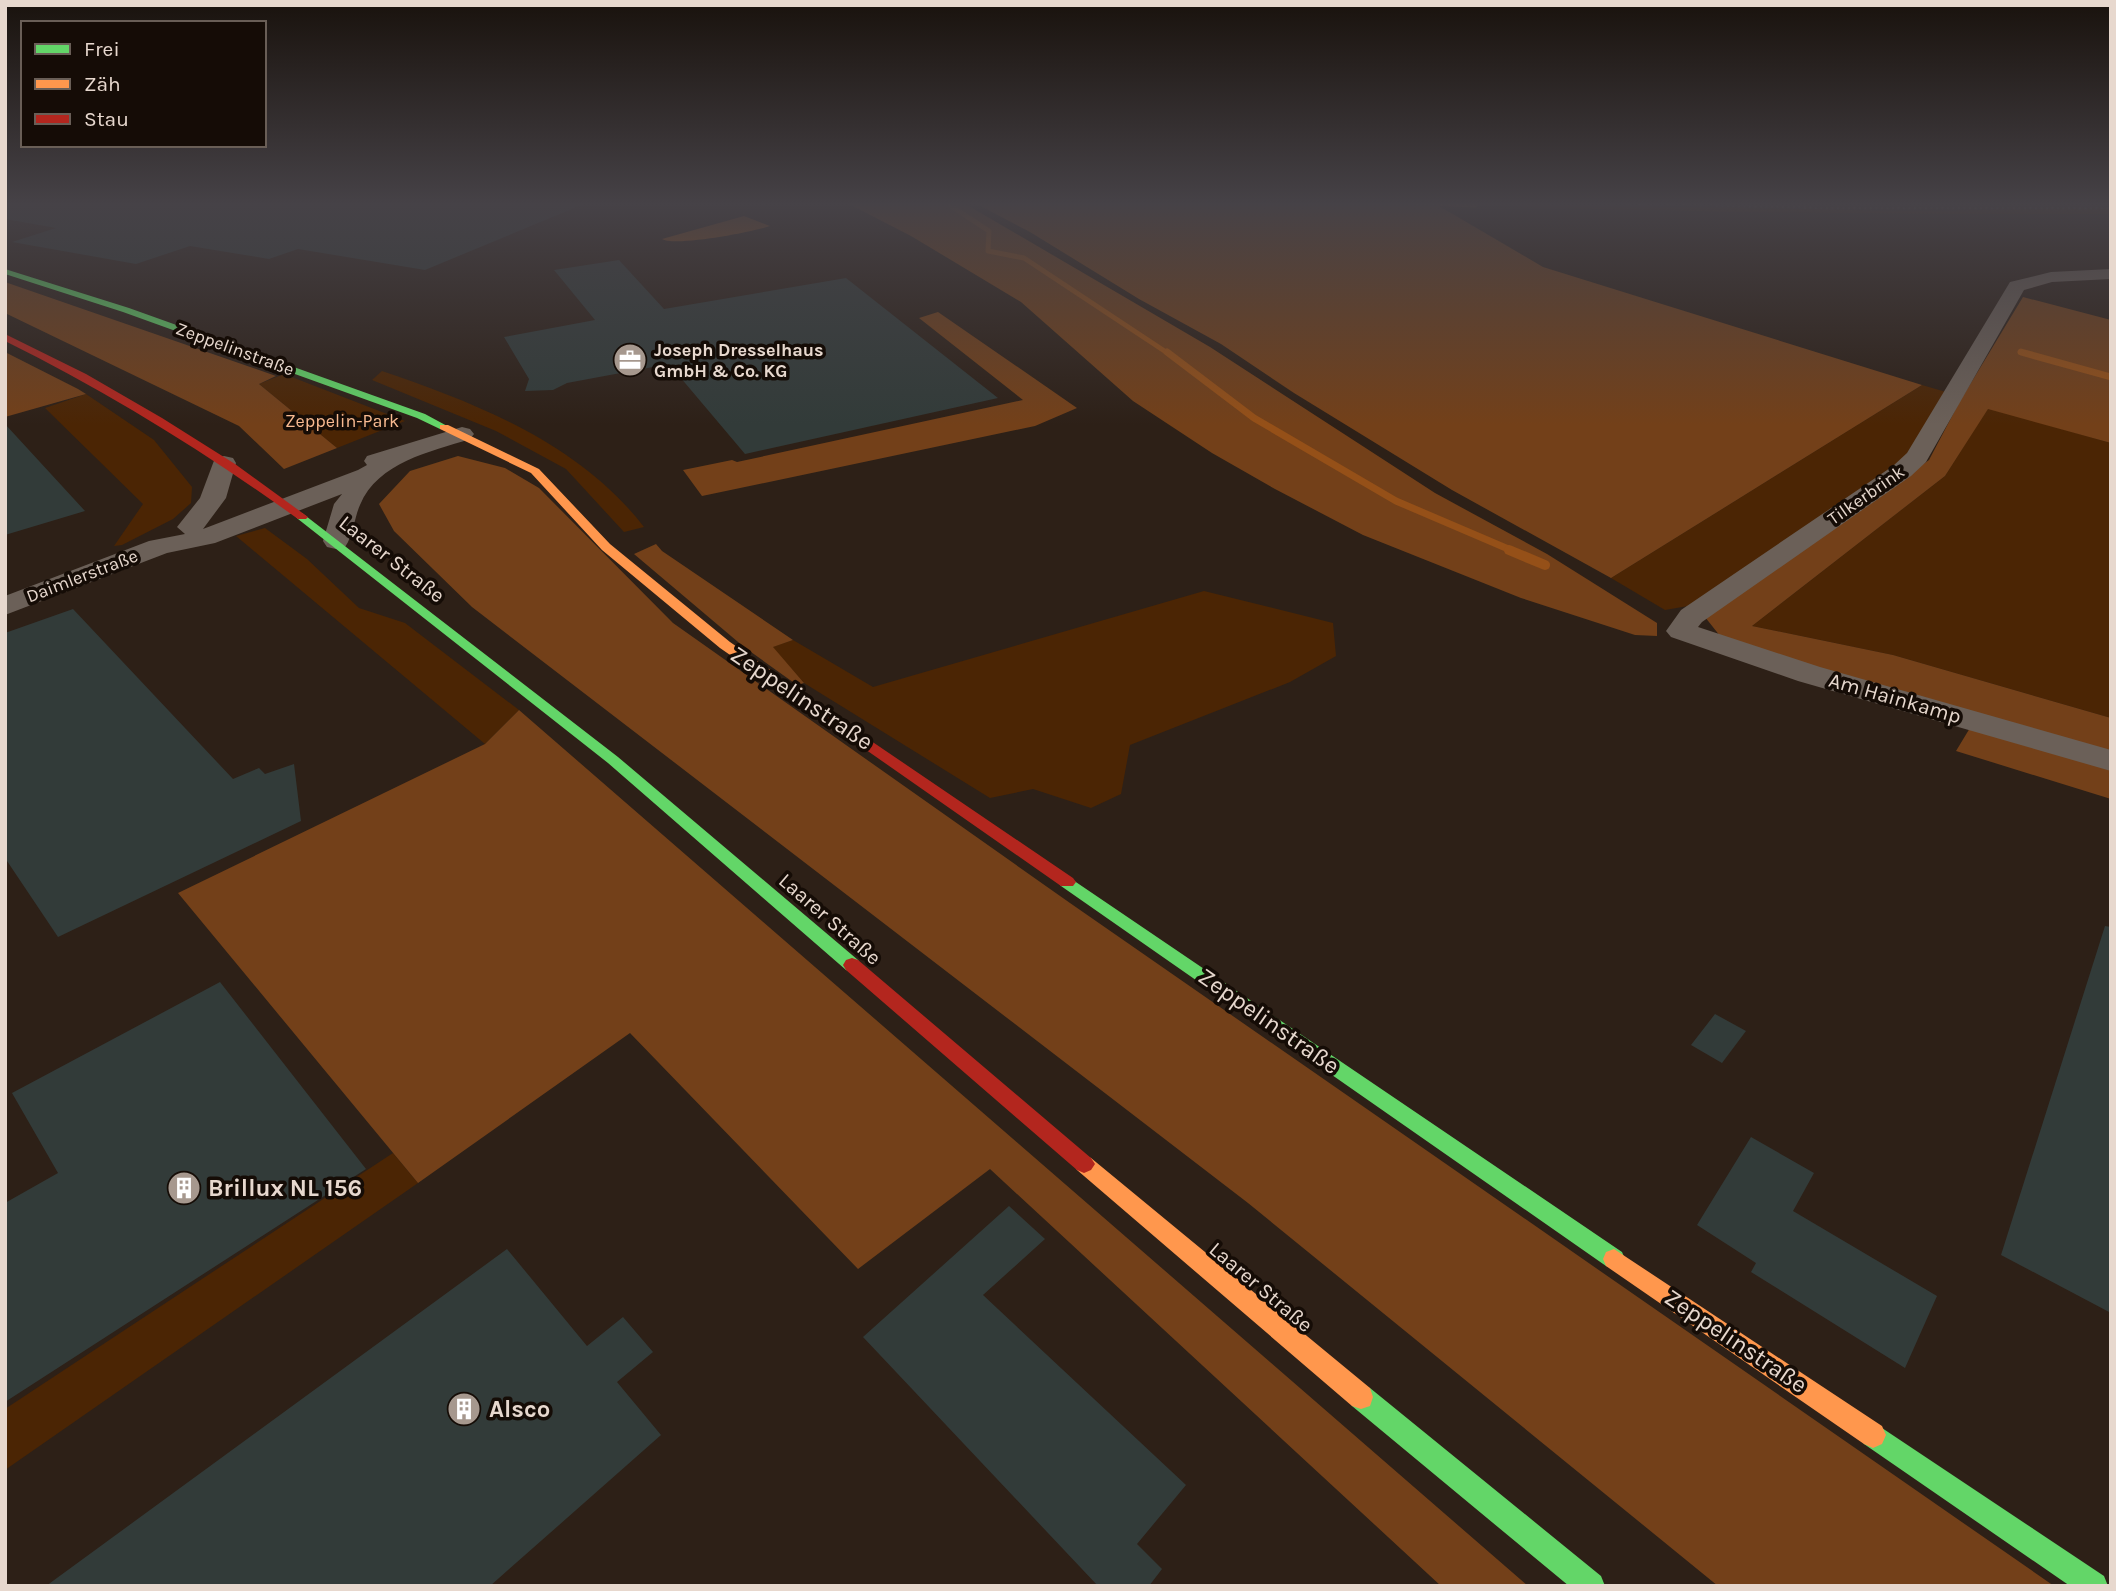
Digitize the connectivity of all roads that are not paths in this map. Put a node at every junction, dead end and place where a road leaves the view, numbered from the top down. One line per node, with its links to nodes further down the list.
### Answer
1 (21, 276): 4 (street, Zeppelinstraße)
2 (2066, 276): 13 (street, Tilkerbrink)
3 (5, 337): 6 (street, Laarer Straße)
4 (462, 434): 5 (street); 16 (street, Zeppelinstraße)
5 (397, 457): 7 (street); 8 (street)
6 (224, 463): 8 (street, Laarer Straße); 9 (street, Daimlerstraße)
7 (368, 475): 8 (street); 10 (street)
8 (281, 501): 9 (street, Daimlerstraße); 10 (street, Laarer Straße); 11 (street, Daimlerstraße)
9 (190, 527): 11 (street, Daimlerstraße)
10 (336, 541): 15 (street, Laarer Straße)
11 (159, 547): 12 (street, Daimlerstraße)
12 (5, 606)
13 (1681, 631): 14 (street, Am Hainkamp)
14 (2111, 761)
15 (1591, 1586)
16 (2094, 1586)

